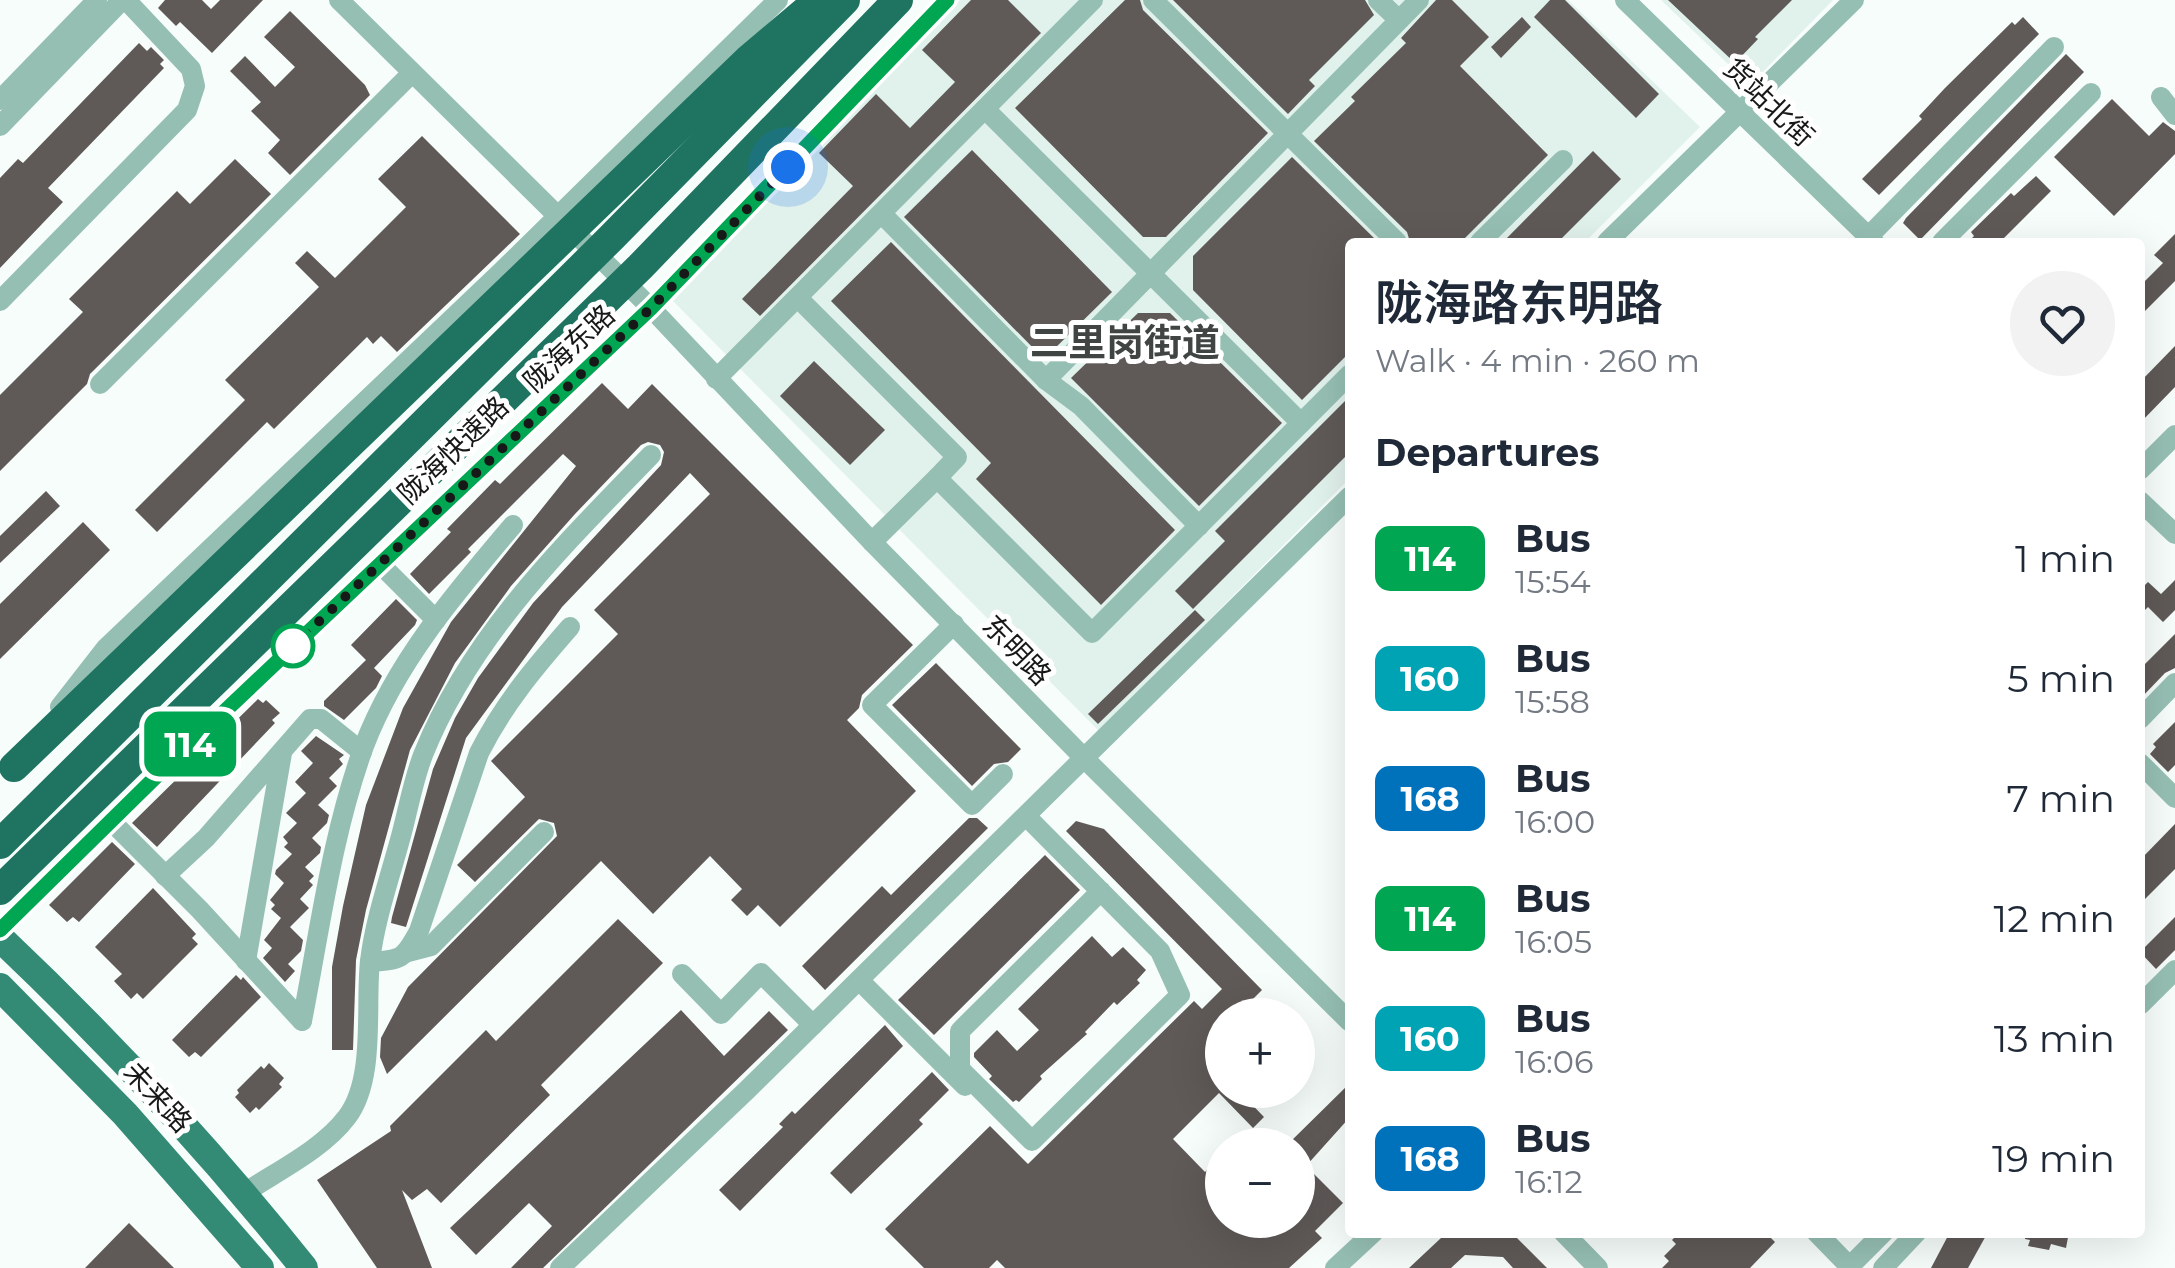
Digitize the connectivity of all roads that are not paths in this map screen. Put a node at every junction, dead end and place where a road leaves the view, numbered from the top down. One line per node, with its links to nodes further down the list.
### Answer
1 (97, 0): 20 (street)
2 (124, 0): 24 (street); 37 (street)
3 (339, 0): 17 (street, 东明路)
4 (778, 0): 28 (street)
5 (819, 0): 64 (highway, bridge)
6 (845, 0): 70 (highway, 陇海快速路, bridge)
7 (898, 0): 72 (highway, 陇海快速路, bridge)
8 (947, 0): 38 (street, 陇海东路)
9 (1153, 0): 25 (street)
10 (1378, 0): 15 (street)
11 (1419, 0): 15 (street)
12 (1625, 0): 22 (street, 货站北街)
13 (1854, 0): 22 (street)
14 (1085, 2): 21 (street)
15 (1399, 20): 25 (street)
16 (2054, 47): 33 (street)
17 (412, 73): 28 (street, 东明路); 42 (street)
18 (2091, 93): 34 (street)
19 (2161, 96): 23 (street)
20 (0, 100)
21 (985, 109): 27 (street); 35 (street)
22 (1740, 112): 31 (street); 32 (street, 货站北街)
23 (2175, 115)
24 (0, 126)
25 (1288, 134): 29 (street); 35 (street)
26 (1562, 160): 30 (street)
27 (882, 214): 36 (street); 41 (street)
28 (556, 216): 38 (street, 东明路); 64 (street)
29 (1393, 238)
30 (1484, 238)
31 (1612, 238)
32 (1869, 238)
33 (1873, 238)
34 (1946, 238)
35 (1150, 274): 41 (street); 43 (street)
36 (798, 299): 39 (street); 47 (street)
37 (0, 301)
38 (651, 308): 39 (street, 东明路); 54 (street, 陇海东路)
39 (716, 379): 53 (street, 东明路)
40 (1345, 379): 43 (street)
41 (1046, 380): 51 (street)
42 (100, 384)
43 (1301, 423): 51 (street)
44 (2175, 435): 46 (street)
45 (652, 455): 77 (street)
46 (2145, 465)
47 (936, 478): 51 (street); 53 (street)
48 (1345, 501): 62 (street)
49 (2145, 506): 52 (street)
50 (513, 525): 55 (street)
51 (1199, 526)
52 (2175, 534)
53 (872, 542): 56 (street, 东明路)
54 (380, 564): 55 (street); 68 (street, 陇海东路)
55 (436, 620): 61 (street)
56 (954, 624): 62 (street, 东明路); 65 (street)
57 (570, 627): 75 (street)
58 (2175, 683): 59 (street)
59 (2145, 714)
60 (282, 751): 61 (street); 71 (street); 76 (street)
61 (362, 752): 76 (street)
62 (1084, 758): 67 (street); 83 (street, 东明路)
63 (2145, 768): 66 (street)
64 (7, 774)
65 (1003, 774)
66 (2175, 798)
67 (1026, 816): 73 (street); 80 (street)
68 (111, 821): 71 (street); 74 (street, 陇海东路)
69 (544, 832): 75 (street)
70 (0, 844)
71 (166, 876): 76 (street)
72 (0, 890)
73 (1101, 891): 73 (street)
74 (0, 934): 86 (main road, 未来路)
75 (408, 952): 77 (street)
76 (246, 961)
77 (370, 962): 86 (street)
78 (2175, 970): 82 (street)
79 (682, 974): 84 (street)
80 (860, 980): 84 (street); 85 (street)
81 (0, 988): 93 (main road, 未来路)
82 (2145, 1001)
83 (1345, 1017)
84 (813, 1025): 95 (street)
85 (1023, 1144)
86 (243, 1194): 94 (main road, 未来路)
87 (1367, 1238): 96 (street)
88 (1568, 1238): 97 (street)
89 (1822, 1238): 92 (street)
90 (1878, 1238): 92 (street)
91 (1912, 1238): 98 (street)
92 (1849, 1267)
93 (260, 1268)
94 (304, 1268)
95 (560, 1268)
96 (1334, 1268)
97 (1598, 1268)
98 (1883, 1268)

